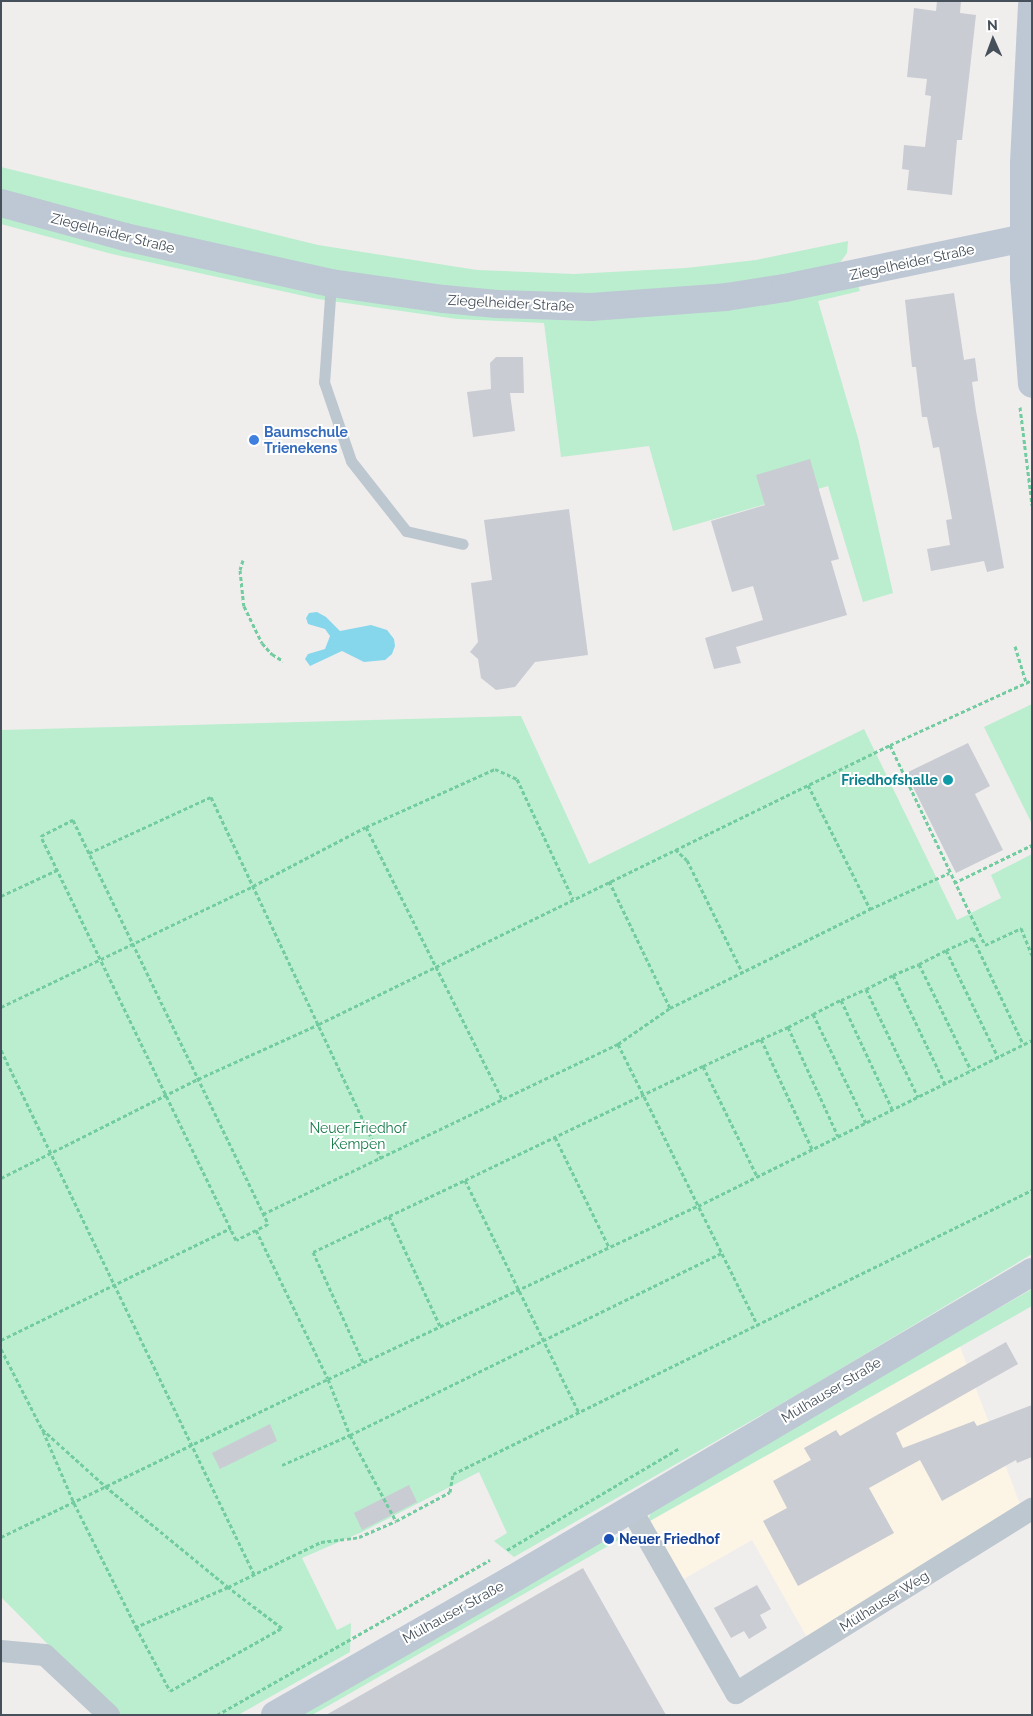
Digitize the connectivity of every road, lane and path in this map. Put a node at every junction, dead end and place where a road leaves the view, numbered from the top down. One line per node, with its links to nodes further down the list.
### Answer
1 (1032, 4): 3 (street)
2 (1, 204): 4 (street, Ziegelheider Straße)
3 (1028, 237): 4 (street, Ziegelheider Straße); 5 (street)
4 (331, 283): 6 (lane)
5 (1032, 384)
6 (463, 544)
7 (243, 560): 9 (path)
8 (1015, 646): 11 (path)
9 (283, 661)
10 (1032, 680): 11 (path)
11 (1026, 682): 12 (path)
12 (890, 745): 13 (path); 19 (path)
13 (808, 785): 16 (path); 25 (path)
14 (366, 827): 22 (path); 24 (path); 31 (path)
15 (1032, 845): 21 (path)
16 (675, 850): 20 (path); 32 (path)
17 (89, 854): 18 (path); 22 (path); 26 (path)
18 (57, 870): 23 (path); 29 (path)
19 (949, 874): 21 (path); 25 (path)
20 (609, 882): 24 (path); 37 (path)
21 (954, 883): 28 (path)
22 (253, 886): 26 (path); 39 (path)
23 (1, 896)
24 (573, 899): 31 (path)
25 (870, 909): 32 (path)
26 (133, 944): 29 (path); 49 (path)
27 (946, 950): 30 (path); 44 (path); 46 (path)
28 (1032, 955)
29 (99, 958): 36 (path); 52 (path)
30 (919, 964): 33 (path); 48 (path)
31 (436, 966): 39 (path); 54 (path)
32 (742, 972): 37 (path)
33 (893, 975): 34 (path); 50 (path)
34 (866, 988): 35 (path); 53 (path)
35 (840, 1000): 38 (path); 55 (path)
36 (1, 1007)
37 (670, 1008): 43 (path)
38 (813, 1014): 40 (path); 56 (path)
39 (319, 1024): 49 (path); 61 (path)
40 (788, 1027): 41 (path); 57 (path)
41 (761, 1039): 47 (path); 59 (path)
42 (1032, 1040): 44 (path)
43 (618, 1044): 51 (path); 54 (path)
44 (1023, 1044): 46 (path)
45 (1, 1050): 60 (path)
46 (998, 1057): 48 (path)
47 (703, 1066): 51 (path); 62 (path)
48 (971, 1070): 50 (path)
49 (198, 1079): 52 (path); 67 (path)
50 (945, 1084): 53 (path)
51 (642, 1094): 58 (path); 66 (path)
52 (166, 1095): 60 (path); 69 (path)
53 (918, 1097): 55 (path)
54 (502, 1099): 61 (path)
55 (892, 1109): 56 (path)
56 (866, 1123): 57 (path)
57 (838, 1136): 59 (path)
58 (555, 1137): 64 (path); 71 (path)
59 (812, 1149): 62 (path)
60 (52, 1153): 63 (path); 74 (path)
61 (381, 1159): 67 (path)
62 (757, 1176): 66 (path)
63 (1, 1178)
64 (465, 1180): 68 (path); 75 (path)
65 (1032, 1190): 77 (path)
66 (698, 1206): 71 (path); 72 (path)
67 (263, 1214): 70 (path)
68 (389, 1216): 76 (path); 81 (path)
69 (231, 1228): 70 (path); 74 (path)
70 (256, 1230): 82 (path)
71 (609, 1247): 75 (path)
72 (722, 1253): 77 (path); 79 (path)
73 (1032, 1272): 90 (street, Mülhauser Straße)
74 (115, 1285): 78 (path); 86 (path)
75 (518, 1289): 76 (path); 79 (path)
76 (440, 1326): 81 (path)
77 (758, 1326): 83 (path)
78 (1, 1340)
79 (541, 1340): 83 (path); 85 (path)
80 (1, 1349): 84 (path)
81 (363, 1362): 82 (path)
82 (328, 1379): 85 (path); 86 (path)
83 (579, 1413): 92 (path)
84 (42, 1428): 88 (path); 89 (path)
85 (350, 1435): 87 (path); 92 (path)
86 (191, 1445): 88 (path); 94 (path)
87 (282, 1465)
88 (105, 1486): 89 (path); 95 (path)
89 (74, 1503): 93 (path); 96 (path)
90 (631, 1509): 91 (street, Mülhauser Weg); 99 (street, Mülhauser Straße)
91 (1032, 1509)
92 (396, 1520): 94 (path)
93 (1, 1537)
94 (254, 1574): 95 (path)
95 (228, 1587): 96 (path); 96 (path)
96 (136, 1626)
97 (1, 1651): 98 (street)
98 (109, 1715)
99 (275, 1715)

